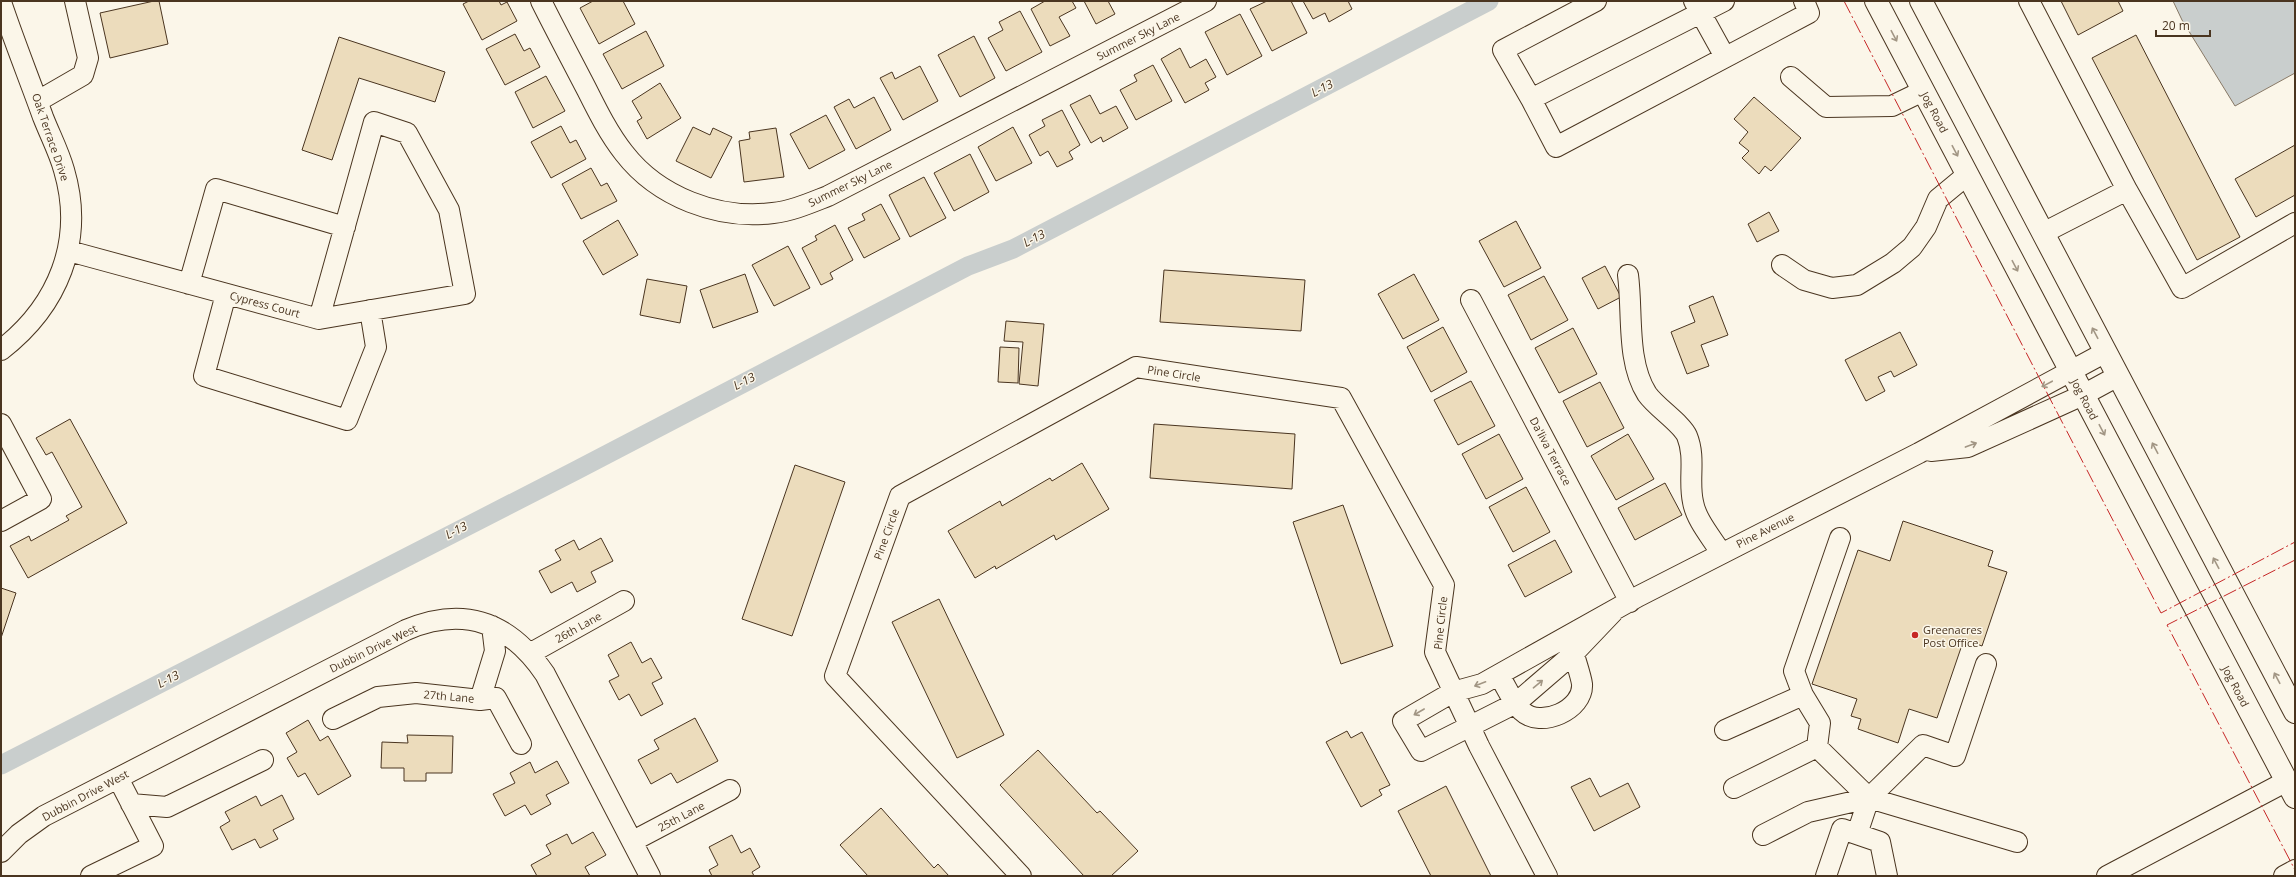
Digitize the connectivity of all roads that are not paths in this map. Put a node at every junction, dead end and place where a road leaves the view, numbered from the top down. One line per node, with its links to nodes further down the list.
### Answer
1 (75, 1): 16 (street)
2 (541, 1): 3 (street, Summer Sky Lane)
3 (1206, 1)
4 (1596, 1): 15 (street)
5 (1724, 1): 11 (street)
6 (1804, 1): 12 (street)
7 (1876, 1): 14 (main road, Jog Road, one-way to 14)
8 (1921, 1): 21 (main road)
9 (2029, 1): 18 (street)
10 (1, 2): 16 (street, Oak Terrace Drive)
11 (1697, 7): 12 (street); 15 (street)
12 (1725, 58): 15 (street)
13 (1791, 77): 14 (street)
14 (1923, 91): 17 (main road, Jog Road, one-way to 17)
15 (1532, 99)
16 (38, 101): 22 (street, Oak Terrace Drive)
17 (1967, 175): 23 (street); 32 (main road, Jog Road, one-way to 32)
18 (2127, 190): 19 (street); 21 (street)
19 (2295, 223)
20 (345, 227): 25 (street); 28 (street, Cypress Court); 29 (street)
21 (2043, 233): 31 (main road, one-way to 21)
22 (69, 251): 25 (street, Cypress Court); 30 (street, Oak Terrace Drive)
23 (1782, 265)
24 (1628, 275): 39 (street)
25 (189, 284): 26 (street, Cypress Court)
26 (226, 294): 28 (street); 29 (street, Cypress Court)
27 (1472, 300): 41 (street, Da'liva Terrace)
28 (370, 310): 29 (street, Cypress Court)
29 (319, 319)
30 (1, 350)
31 (2106, 352): 32 (street, Pine Avenue); 33 (main road)
32 (2071, 372): 34 (main road, Jog Road); 36 (street, Pine Avenue, one-way to 36)
33 (2118, 376): 34 (street, Pine Avenue); 51 (main road, one-way to 33)
34 (2083, 395): 36 (street, Pine Avenue, one-way to 34); 60 (main road, Jog Road, one-way to 60)
35 (1, 424): 37 (street)
36 (1919, 452): 39 (street, Pine Avenue)
37 (1, 521)
38 (1840, 538): 48 (street)
39 (1721, 553): 41 (street, Pine Avenue)
40 (624, 601): 44 (street, 26th Lane)
41 (1630, 602): 43 (street, Pine Avenue)
42 (492, 626): 44 (street, Dubbin Drive West); 49 (street, 27th Lane); 58 (street, Dubbin Drive West)
43 (1572, 645): 46 (street, Pine Avenue); 50 (street, Pine Avenue, one-way to 43); 50 (street)
44 (531, 653): 66 (street, Dubbin Drive West)
45 (1986, 664): 62 (street)
46 (1499, 674): 47 (street, Pine Avenue, one-way to 47); 50 (street)
47 (1453, 692): 53 (street, Pine Circle); 53 (street, Pine Avenue, one-way to 53); 72 (street, Pine Circle)
48 (1803, 695): 54 (street); 56 (street)
49 (480, 700): 52 (street, 27th Lane); 55 (street)
50 (1516, 703): 53 (street, Pine Avenue)
51 (2295, 712)
52 (333, 719)
53 (1469, 726): 73 (street, Pine Circle)
54 (1725, 730)
55 (521, 744)
56 (1817, 746): 59 (street); 62 (street)
57 (263, 760): 63 (street)
58 (118, 778): 63 (street); 68 (street, Dubbin Drive West)
59 (1734, 788)
60 (2291, 789): 76 (street)
61 (730, 790): 66 (street, 25th Lane)
62 (1869, 798): 64 (street); 65 (street); 67 (street)
63 (131, 804): 70 (street)
64 (1857, 834): 74 (street); 75 (street)
65 (1763, 835)
66 (633, 841): 71 (street, Dubbin Drive West)
67 (2017, 842)
68 (1, 852)
69 (2295, 870): 77 (street)
70 (91, 876)
71 (650, 876)
72 (1021, 876)
73 (1547, 876)
74 (1826, 876)
75 (1887, 876)
76 (2107, 876)
77 (2284, 876)

